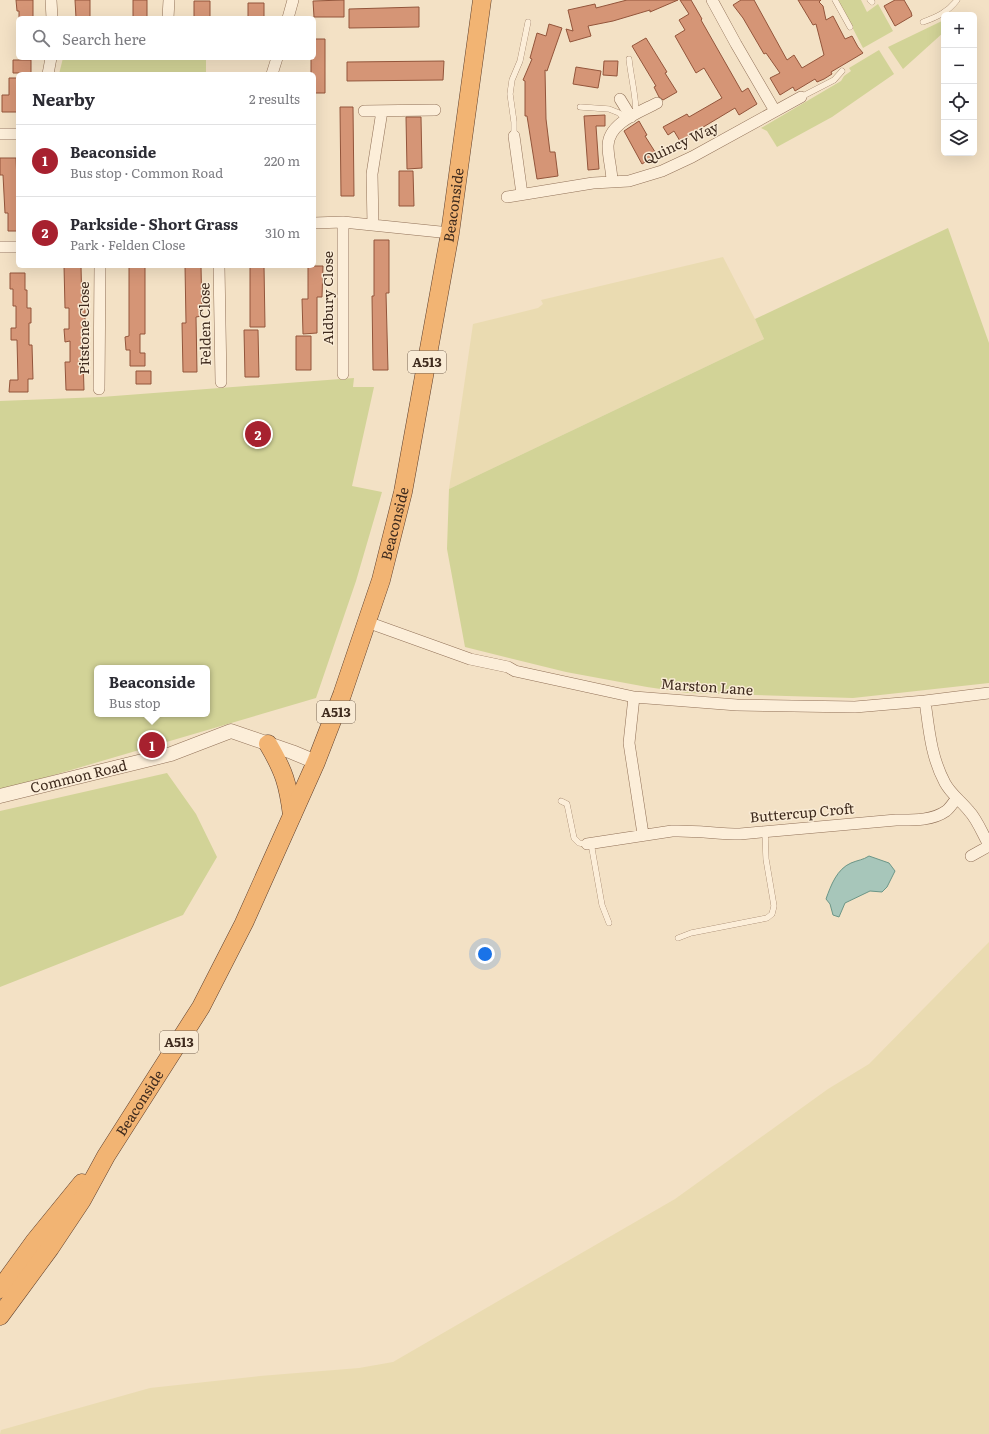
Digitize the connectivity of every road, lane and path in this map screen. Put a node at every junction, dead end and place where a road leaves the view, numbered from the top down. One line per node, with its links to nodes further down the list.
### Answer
1 (51, 0): 8 (street)
2 (169, 0): 9 (street)
3 (293, 0): 10 (street)
4 (482, 0): 38 (highway, Beaconside / A513)
5 (712, 0): 27 (street)
6 (835, 0): 13 (lane)
7 (957, 0): 12 (lane)
8 (52, 16)
9 (168, 16)
10 (289, 16)
11 (528, 22): 31 (lane)
12 (923, 22)
13 (850, 27)
14 (629, 59): 28 (lane)
15 (51, 60): 18 (street)
16 (276, 60): 19 (street)
17 (842, 71): 20 (lane, Quincy Way)
18 (48, 72)
19 (272, 72)
20 (801, 97): 27 (street, Quincy Way)
21 (620, 99): 28 (street)
22 (657, 103): 28 (street)
23 (580, 107): 28 (lane)
24 (435, 110): 26 (street)
25 (364, 111): 26 (street)
26 (382, 111): 37 (street)
27 (776, 111): 32 (street, Quincy Way)
28 (631, 117): 32 (street)
29 (0, 134): 30 (street)
30 (16, 134)
31 (514, 136): 33 (street)
32 (612, 182): 33 (street, Quincy Way)
33 (522, 194): 34 (street, Quincy Way)
34 (507, 197)
35 (343, 222): 36 (street); 37 (street); 43 (street, Aldbury Close)
36 (316, 223)
37 (374, 224): 38 (street)
38 (450, 233): 46 (highway, Beaconside / A513)
39 (16, 247): 40 (street)
40 (0, 248)
41 (100, 268): 45 (street, Pitstone Close)
42 (220, 268): 44 (street, Felden Close)
43 (343, 374)
44 (221, 382)
45 (99, 389)
46 (368, 622): 48 (street, Marston Lane); 51 (highway, Beaconside / A513)
47 (989, 693): 49 (street, Marston Lane)
48 (634, 697): 49 (street, Marston Lane); 57 (street)
49 (925, 701): 53 (street)
50 (268, 744): 51 (street, Common Road); 52 (street, Common Road); 55 (highway)
51 (316, 762): 55 (highway, Beaconside / A513)
52 (0, 796)
53 (956, 799): 56 (street, Buttercup Croft); 59 (street)
54 (561, 801): 58 (lane)
55 (292, 816): 63 (highway, Beaconside / A513)
56 (765, 831): 57 (street, Buttercup Croft); 62 (lane)
57 (643, 834): 58 (street, Buttercup Croft)
58 (589, 844): 61 (lane)
59 (989, 845): 60 (street)
60 (971, 856)
61 (609, 922)
62 (678, 938)
63 (106, 1156): 64 (highway, Beaconside / A513); 65 (highway, Beaconside / A513)
64 (0, 1289)
65 (0, 1316)

